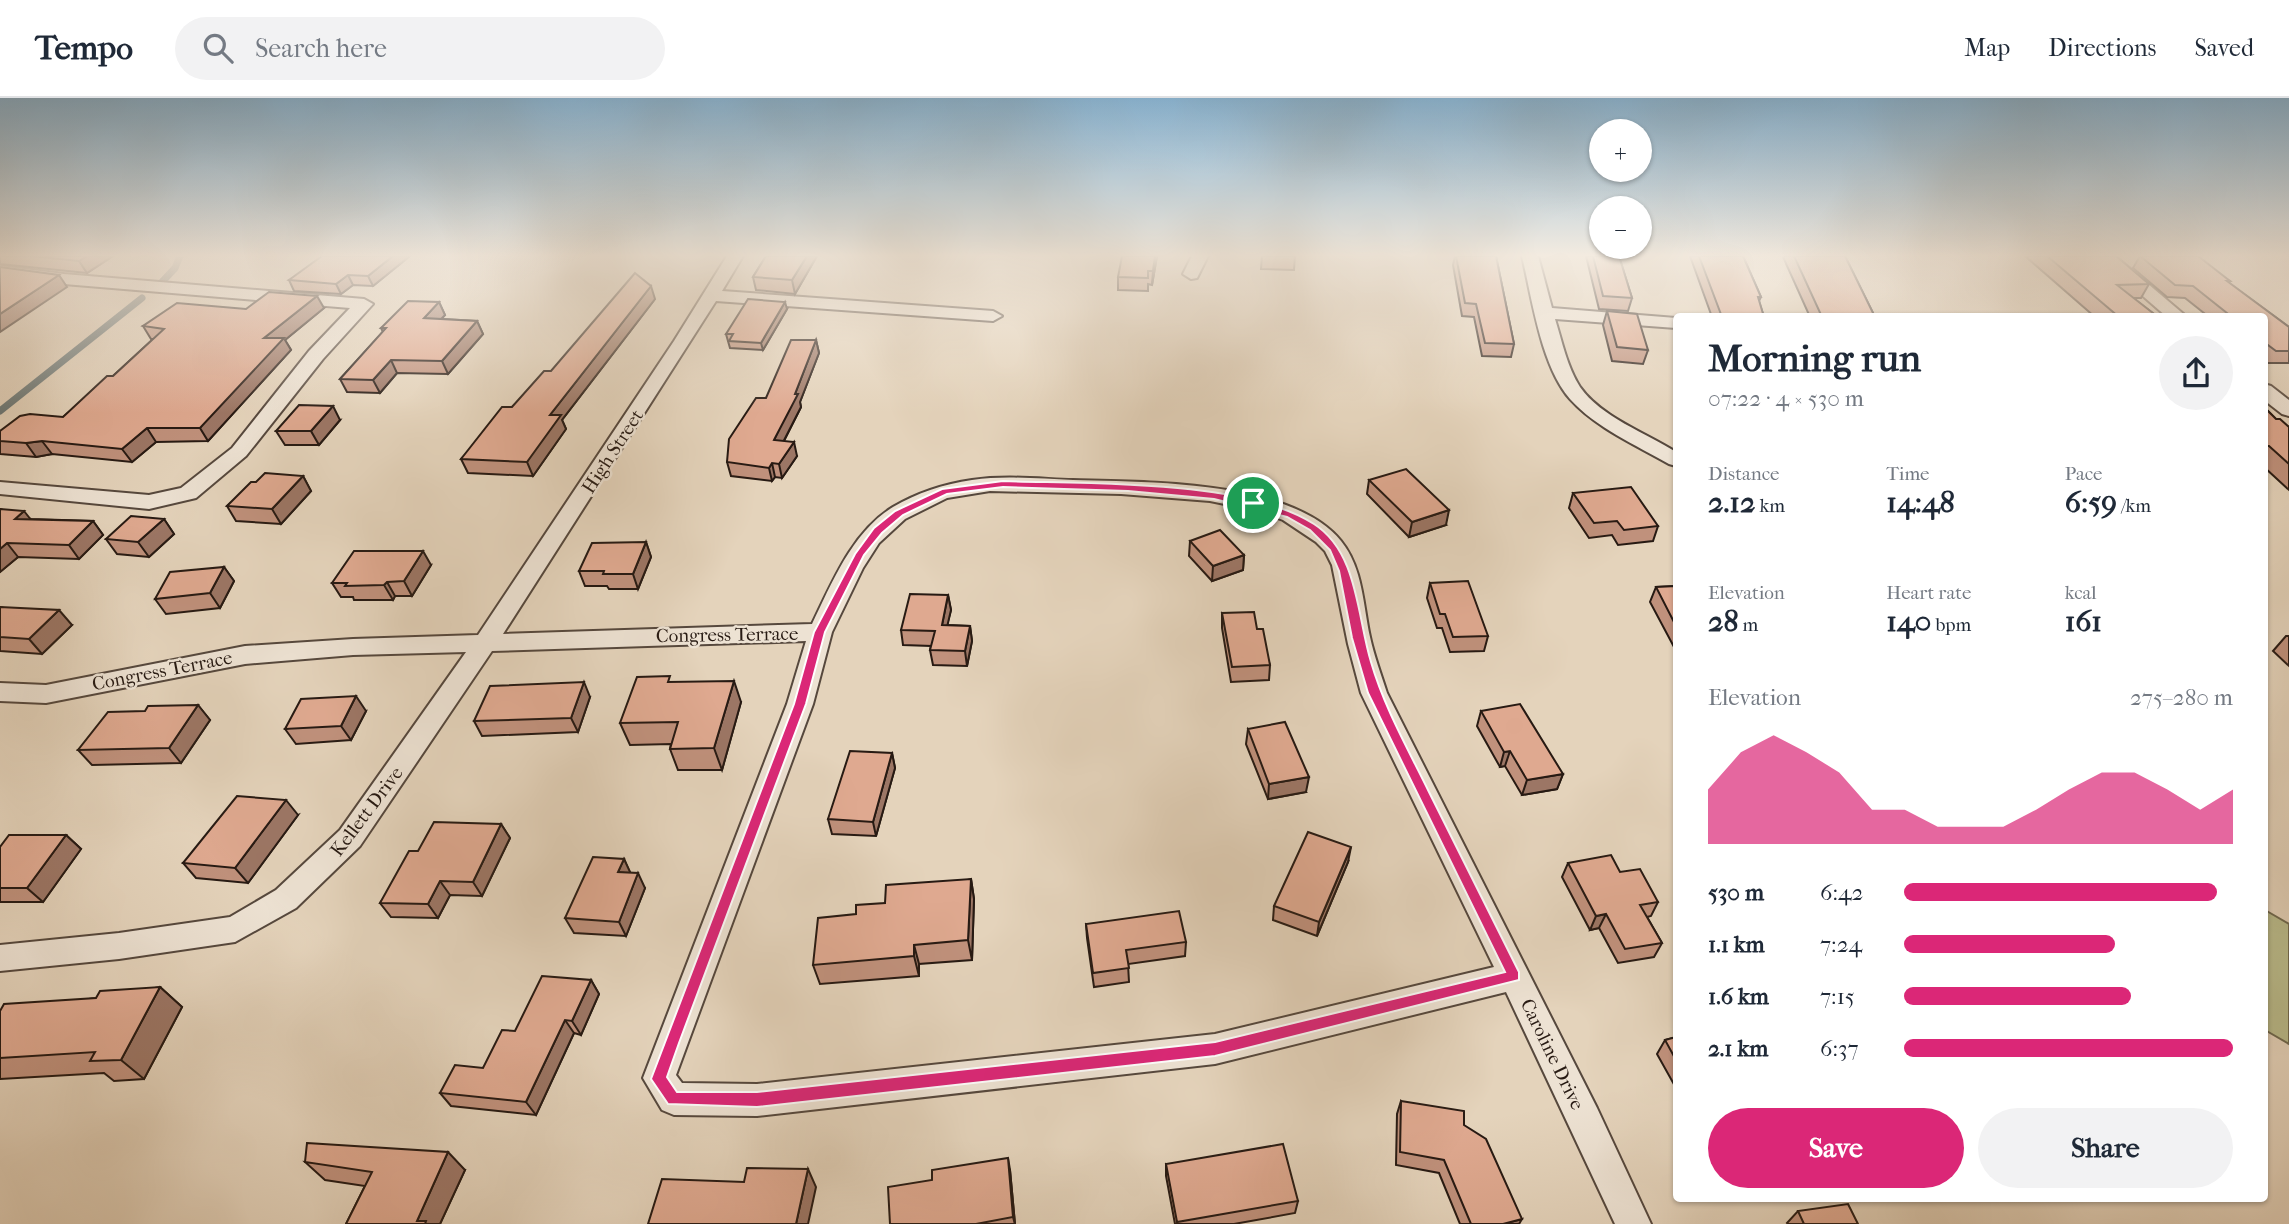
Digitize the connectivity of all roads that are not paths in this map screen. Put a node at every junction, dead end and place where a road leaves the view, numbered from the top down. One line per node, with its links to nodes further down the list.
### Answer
1 (360, 309): 11 (street)
2 (701, 309): 13 (street, High Street)
3 (893, 309): 6 (street)
4 (1544, 309): 5 (street)
5 (1545, 313): 7 (street); 10 (street)
6 (993, 316)
7 (1673, 323)
8 (2268, 393): 9 (street)
9 (2289, 410)
10 (1673, 458)
11 (0, 488)
12 (820, 632): 13 (street, Congress Terrace); 16 (street, Caroline Drive); 16 (street, Congress Terrace)
13 (485, 643): 14 (street, Congress Terrace); 15 (street, Kellett Drive)
14 (0, 692)
15 (0, 958)
16 (1514, 976): 17 (street, Caroline Drive)
17 (1633, 1224)

